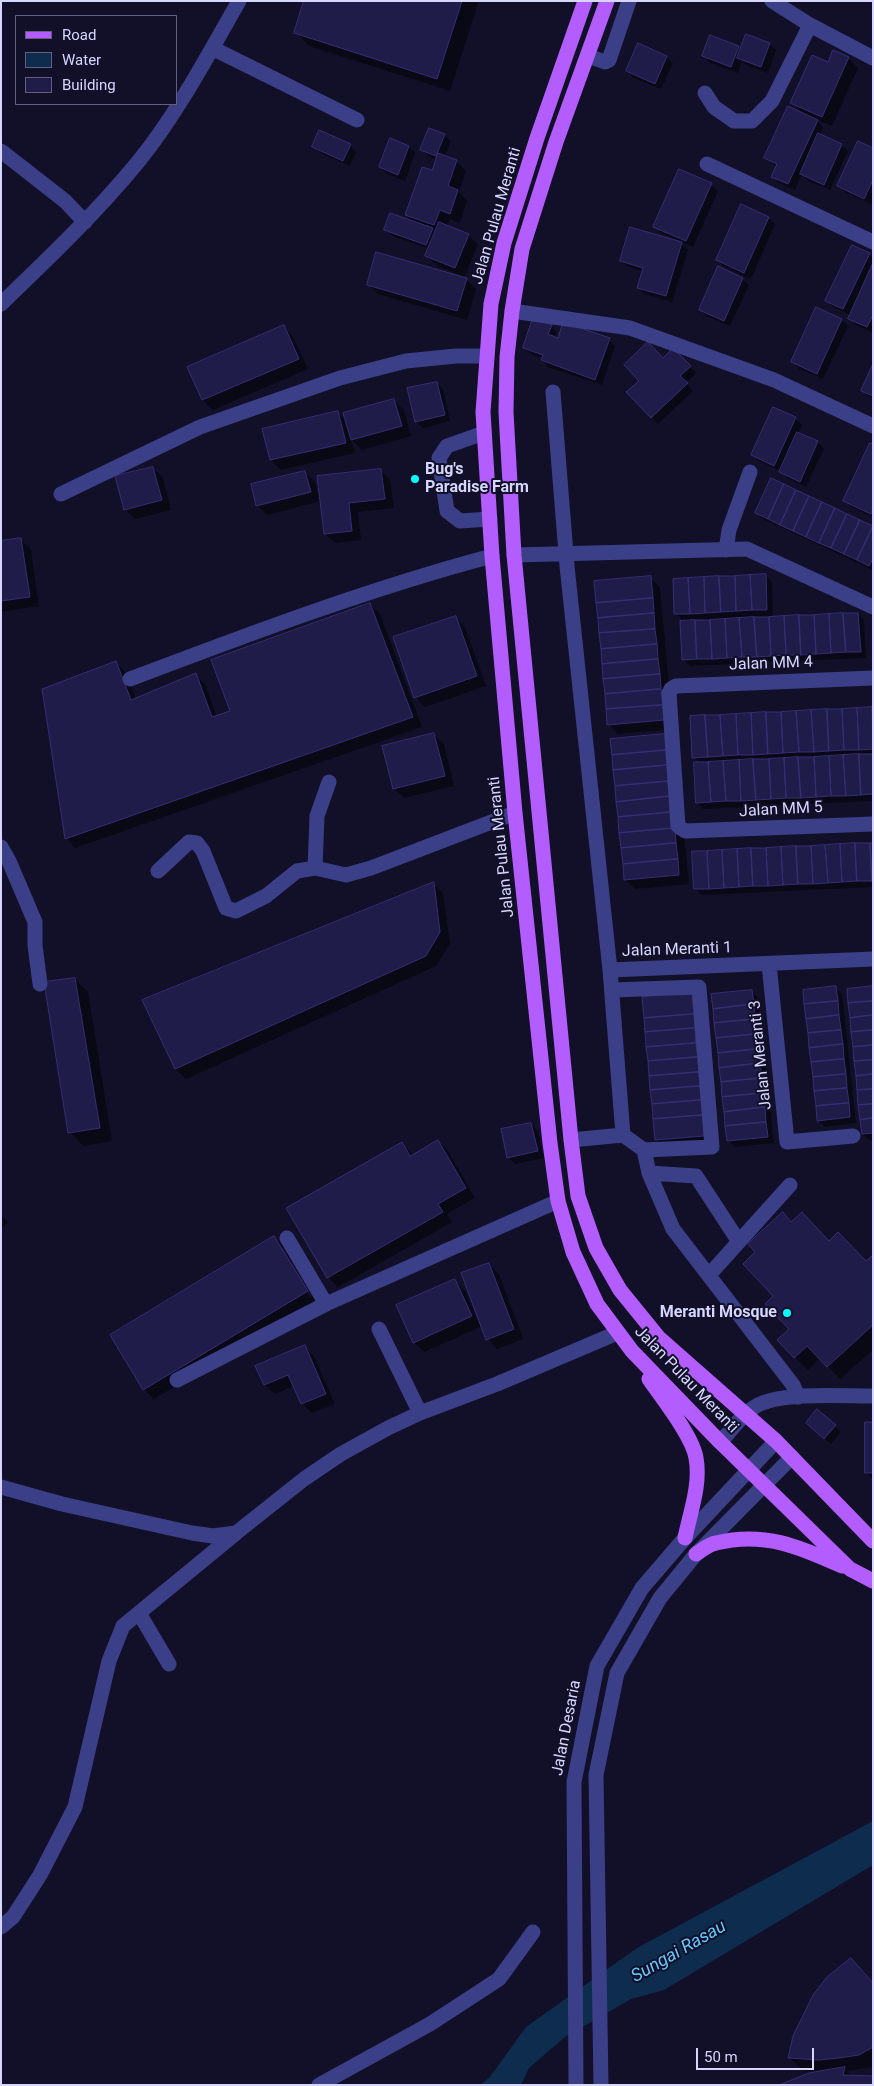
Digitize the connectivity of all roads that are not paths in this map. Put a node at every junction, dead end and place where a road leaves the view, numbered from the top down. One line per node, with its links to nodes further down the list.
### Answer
1 (239, 1): 7 (street)
2 (585, 1): 20 (main road, Jalan Pulau Meranti)
3 (608, 1): 5 (street); 8 (main road, Jalan Pulau Meranti)
4 (772, 1): 6 (street)
5 (628, 4): 8 (street)
6 (810, 25): 9 (street); 10 (street)
7 (212, 48): 11 (street); 13 (street)
8 (588, 56): 19 (main road, Jalan Pulau Meranti)
9 (873, 58)
10 (705, 93)
11 (178, 105)
12 (178, 105): 16 (street)
13 (357, 120)
14 (1, 151): 16 (street)
15 (707, 164): 17 (street)
16 (85, 222): 18 (street)
17 (873, 242)
18 (1, 304)
19 (512, 312): 22 (street); 28 (main road, Jalan Pulau Meranti)
20 (486, 356): 23 (main road, Jalan Pulau Meranti); 25 (street)
21 (553, 392): 29 (street)
22 (873, 426)
23 (484, 433): 26 (main road, Jalan Pulau Meranti); 26 (street)
24 (750, 472): 27 (street)
25 (61, 494)
26 (490, 519): 30 (main road, Jalan Pulau Meranti)
27 (726, 550): 29 (street); 31 (street)
28 (514, 555): 29 (street); 48 (main road, Jalan Pulau Meranti)
29 (566, 555): 43 (street)
30 (492, 556): 33 (street); 35 (main road, Jalan Pulau Meranti)
31 (873, 607)
32 (873, 678): 37 (street, Jalan MM 4)
33 (130, 679)
34 (329, 782): 39 (street)
35 (515, 813): 39 (street); 52 (main road, Jalan Pulau Meranti)
36 (873, 824): 37 (street, Jalan MM 5)
37 (691, 832)
38 (1, 847): 44 (street)
39 (315, 868): 40 (street)
40 (158, 871)
41 (873, 959): 42 (street, Jalan Meranti 1)
42 (769, 964): 43 (street, Jalan Meranti 1); 47 (street, Jalan Meranti 3)
43 (610, 970): 45 (street, Jalan Meranti 1)
44 (40, 984)
45 (612, 990): 46 (street, Jalan Meranti 1); 49 (street)
46 (623, 1135): 48 (street); 49 (street)
47 (853, 1136)
48 (571, 1140): 64 (main road, Jalan Pulau Meranti)
49 (644, 1150): 50 (street)
50 (649, 1173): 54 (street); 55 (street)
51 (790, 1185): 54 (street)
52 (558, 1201): 56 (street); 58 (main road, Jalan Pulau Meranti)
53 (287, 1238): 56 (street)
54 (739, 1242): 55 (street)
55 (709, 1275): 62 (street)
56 (326, 1304): 60 (street)
57 (379, 1329): 63 (street)
58 (617, 1332): 59 (main road, Jalan Pulau Meranti); 63 (street)
59 (632, 1351): 66 (main road, Jalan Pulau Meranti); 72 (main road)
60 (177, 1380)
61 (873, 1396): 62 (street)
62 (798, 1397): 64 (street)
63 (420, 1413): 71 (street)
64 (747, 1414): 65 (main road, Jalan Pulau Meranti); 66 (street)
65 (776, 1441): 67 (main road, Jalan Pulau Meranti); 68 (street, Jalan Desaria)
66 (720, 1442): 68 (main road, Jalan Pulau Meranti)
67 (792, 1457): 69 (street); 73 (main road, Jalan Pulau Meranti)
68 (748, 1469): 69 (main road, Jalan Pulau Meranti); 72 (street, Jalan Desaria)
69 (764, 1485): 74 (street); 75 (main road, Jalan Pulau Meranti)
70 (1, 1487): 71 (street)
71 (236, 1532): 77 (street)
72 (685, 1538): 82 (street, Jalan Desaria)
73 (873, 1541)
74 (696, 1554): 75 (main road); 83 (street)
75 (850, 1569): 76 (main road, Jalan Pulau Meranti)
76 (873, 1581)
77 (139, 1613): 78 (street); 79 (street)
78 (169, 1664)
79 (1, 1927)
80 (533, 1932): 81 (street)
81 (319, 2085)
82 (576, 2085)
83 (601, 2085)

